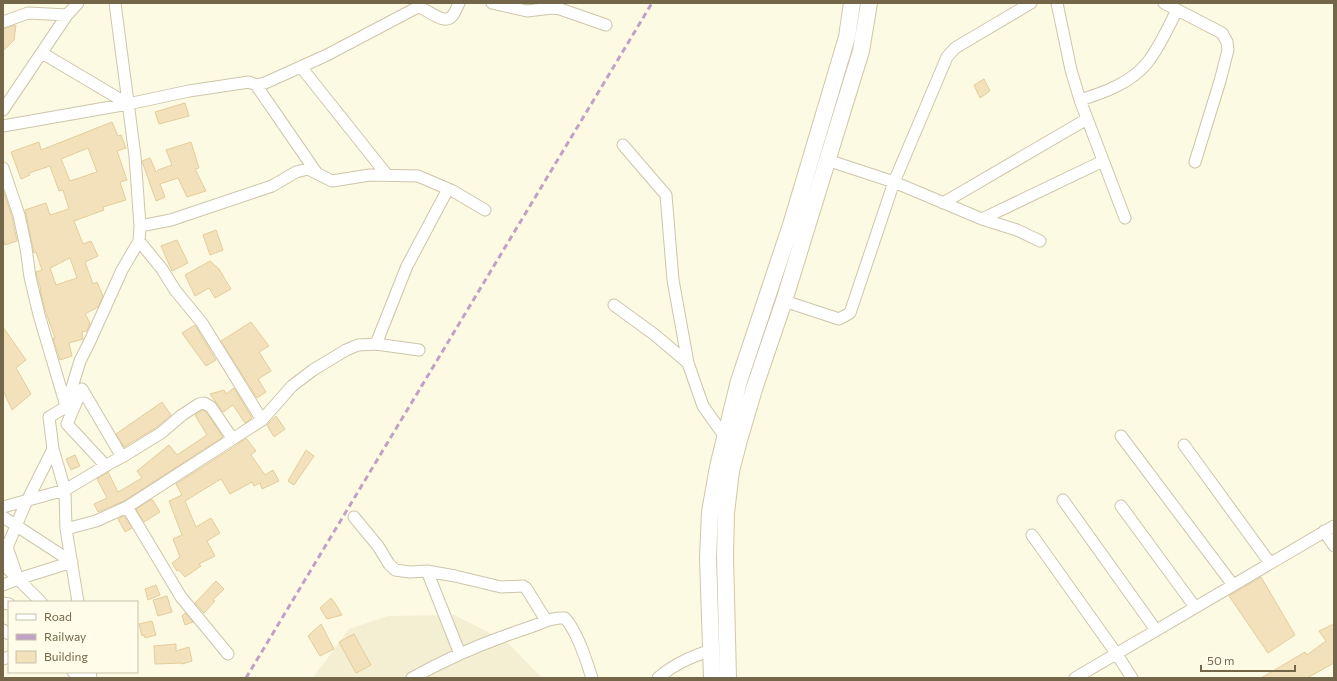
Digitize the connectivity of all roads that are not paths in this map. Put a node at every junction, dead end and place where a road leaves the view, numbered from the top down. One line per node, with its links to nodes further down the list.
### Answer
1 (115, 3): 18 (street)
2 (459, 3): 15 (street)
3 (492, 3): 13 (street)
4 (852, 3): 46 (main road)
5 (869, 3): 23 (main road)
6 (1031, 3): 29 (street)
7 (1057, 3): 17 (street)
8 (1164, 3): 10 (street)
9 (75, 4): 11 (street)
10 (1177, 10): 17 (street); 25 (street)
11 (67, 15): 12 (street); 14 (street)
12 (3, 22)
13 (606, 25)
14 (42, 53): 18 (street); 19 (street)
15 (301, 67): 16 (street); 28 (street)
16 (256, 85): 18 (street); 27 (street)
17 (1080, 100): 20 (street)
18 (128, 104): 21 (street); 35 (street)
19 (3, 109)
20 (1087, 118): 24 (street); 31 (street)
21 (3, 126)
22 (622, 144): 42 (street)
23 (827, 160): 29 (street); 38 (main road)
24 (1103, 161): 33 (street); 34 (street)
25 (1195, 162)
26 (3, 168): 43 (street)
27 (316, 172): 28 (street); 35 (street)
28 (387, 175): 30 (street)
29 (894, 182): 31 (street); 38 (street)
30 (448, 189): 32 (street); 40 (street)
31 (943, 203): 34 (street)
32 (485, 210)
33 (1125, 218)
34 (982, 219): 37 (street)
35 (140, 226): 36 (street)
36 (139, 241): 43 (street); 44 (street)
37 (1040, 241)
38 (784, 301): 86 (main road)
39 (614, 305): 42 (street)
40 (376, 344): 41 (street); 44 (street)
41 (419, 350)
42 (688, 363): 46 (street)
43 (66, 407): 49 (street)
44 (262, 420): 47 (street)
45 (1121, 436): 72 (street)
46 (725, 437): 78 (main road)
47 (232, 438): 50 (street); 57 (street)
48 (1184, 445): 67 (street)
49 (53, 449): 52 (street); 53 (street)
50 (122, 457): 51 (street); 51 (street)
51 (106, 466): 52 (street)
52 (65, 490): 53 (street); 62 (street)
53 (28, 500): 56 (street); 60 (street)
54 (1064, 500): 77 (street)
55 (1121, 506): 75 (street)
56 (3, 507)
57 (127, 507): 62 (street); 80 (street)
58 (3, 517): 60 (street)
59 (354, 517): 69 (street)
60 (16, 526): 65 (street); 66 (street)
61 (1329, 528): 64 (street); 67 (street)
62 (66, 529): 66 (street)
63 (1032, 535): 79 (street)
64 (1334, 546)
65 (4, 547): 70 (street)
66 (72, 562): 70 (street); 74 (street)
67 (1270, 563): 72 (street)
68 (3, 564): 70 (street)
69 (427, 571): 76 (street); 81 (street)
70 (18, 579): 71 (street); 73 (street)
71 (3, 585)
72 (1233, 585): 75 (street)
73 (40, 601)
74 (78, 601)
75 (1195, 607): 77 (street)
76 (548, 620): 81 (street); 83 (street)
77 (1156, 630): 79 (street)
78 (711, 650): 84 (street); 85 (main road)
79 (1116, 653): 87 (street); 88 (street)
80 (228, 654)
81 (460, 654): 82 (street)
82 (412, 678)
83 (592, 678)
84 (658, 678)
85 (712, 678)
86 (728, 678)
87 (1075, 678)
88 (1132, 678)

